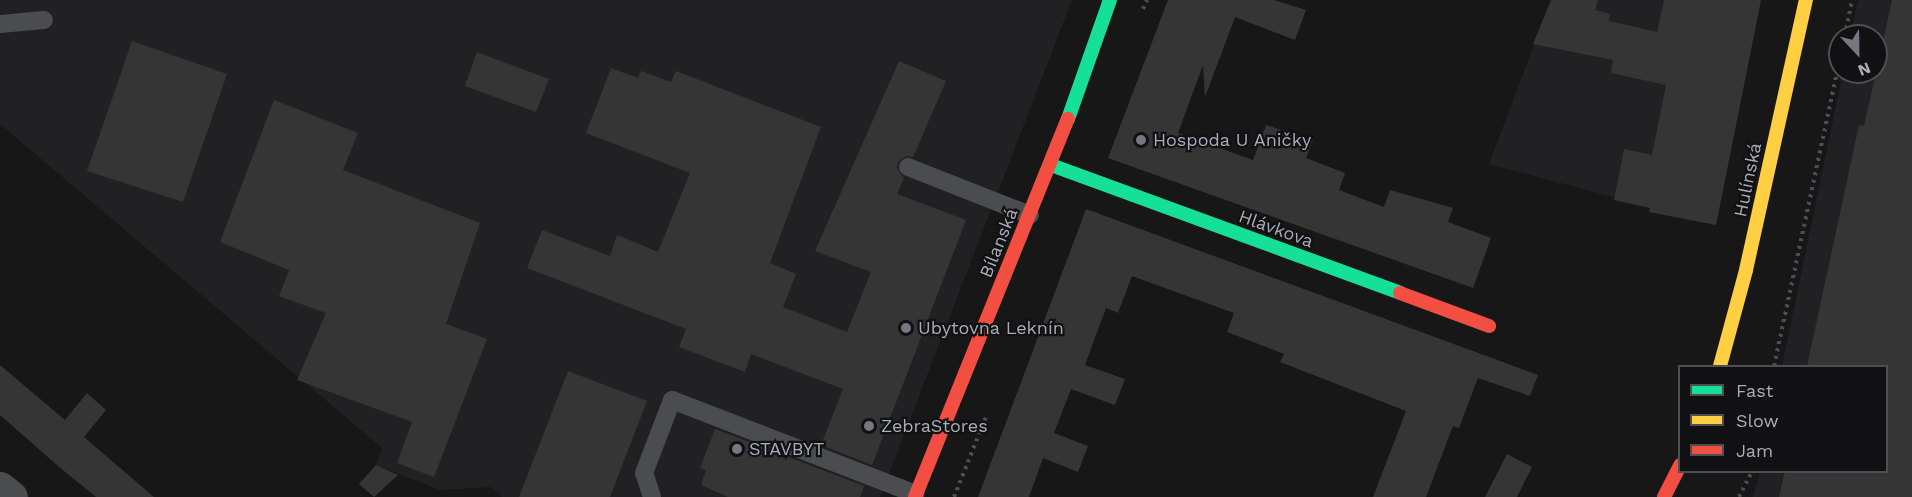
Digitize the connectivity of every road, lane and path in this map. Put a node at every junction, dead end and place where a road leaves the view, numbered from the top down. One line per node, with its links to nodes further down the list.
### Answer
1 (1110, 0): 8 (street, Bílanská)
2 (1806, 0): 12 (street, Hulínská)
3 (1852, 0): 6 (path)
4 (44, 20): 5 (lane)
5 (0, 24)
6 (1847, 24)
7 (1834, 84): 13 (path)
8 (1051, 165): 10 (street, Bílanská); 11 (street, Hlávkova)
9 (908, 167): 10 (lane)
10 (1030, 215): 17 (street, Bílanská)
11 (1489, 326)
12 (1720, 365)
13 (1774, 365)
14 (1678, 469): 20 (street)
15 (1751, 473): 21 (path)
16 (0, 488): 18 (street)
17 (915, 495): 19 (lane)
18 (11, 497)
19 (652, 497)
20 (1664, 497)
21 (1739, 497)

